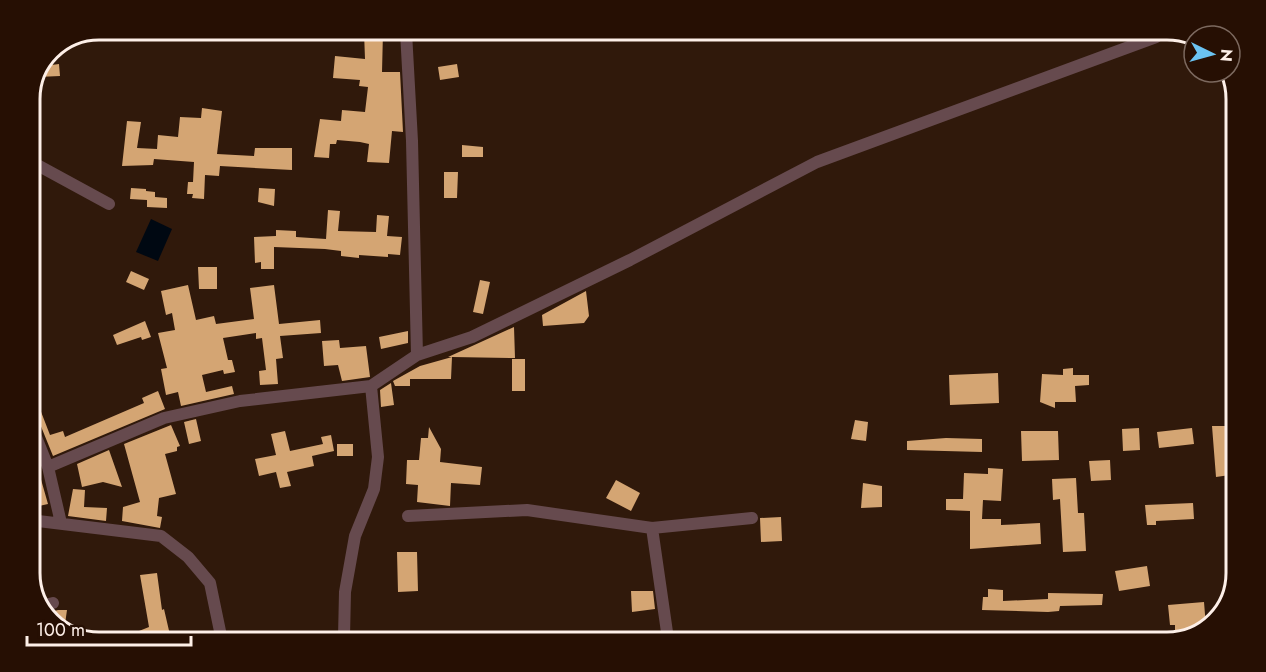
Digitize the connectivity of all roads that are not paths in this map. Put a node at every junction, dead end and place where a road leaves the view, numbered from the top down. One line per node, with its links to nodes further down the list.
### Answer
1 (406, 40): 5 (street)
2 (1148, 40): 5 (street)
3 (41, 167): 4 (street)
4 (109, 204)
5 (417, 355): 6 (street)
6 (371, 386): 8 (street); 17 (street)
7 (41, 450): 8 (street)
8 (48, 467): 12 (street)
9 (408, 516): 13 (street)
10 (752, 518): 13 (street)
11 (41, 521): 12 (street)
12 (61, 523): 16 (street)
13 (652, 528): 18 (street)
14 (53, 603): 15 (street)
15 (49, 604)
16 (220, 632)
17 (344, 632)
18 (667, 632)

